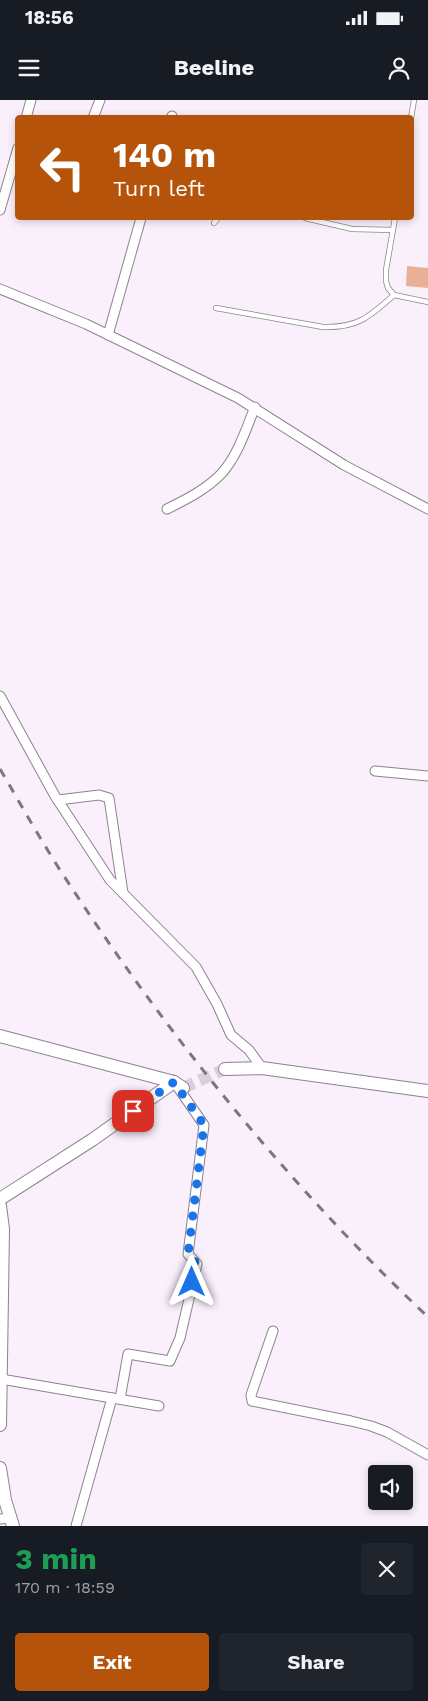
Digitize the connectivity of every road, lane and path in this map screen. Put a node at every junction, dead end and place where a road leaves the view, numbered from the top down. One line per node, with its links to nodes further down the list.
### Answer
1 (31, 100): 4 (street)
2 (100, 100): 5 (street)
3 (414, 100): 6 (lane)
4 (27, 115)
5 (94, 115)
6 (412, 115)
7 (15, 162): 8 (street)
8 (0, 210)
9 (140, 220): 19 (street)
10 (216, 220): 13 (lane)
11 (314, 220): 14 (lane)
12 (395, 220): 14 (lane)
13 (214, 223)
14 (393, 230): 16 (lane)
15 (0, 289): 19 (street)
16 (394, 295): 17 (lane); 18 (lane)
17 (428, 302)
18 (216, 308)
19 (108, 335): 20 (street)
20 (255, 407): 21 (street); 22 (street)
21 (167, 509)
22 (428, 509)
23 (0, 696): 26 (street)
24 (375, 771): 25 (street)
25 (428, 776)
26 (58, 800): 27 (street); 27 (street)
27 (123, 894): 29 (street)
28 (0, 1036): 31 (main road)
29 (262, 1068): 30 (main road); 32 (main road)
30 (226, 1069)
31 (179, 1085): 33 (main road); 37 (street)
32 (428, 1091)
33 (0, 1199)
34 (0, 1206): 36 (main road)
35 (274, 1331): 40 (street)
36 (1, 1380): 37 (street); 39 (main road)
37 (116, 1399): 38 (street); 43 (street)
38 (159, 1406)
39 (0, 1425)
40 (428, 1455)
41 (0, 1468): 42 (main road)
42 (8, 1521)
43 (76, 1526)

